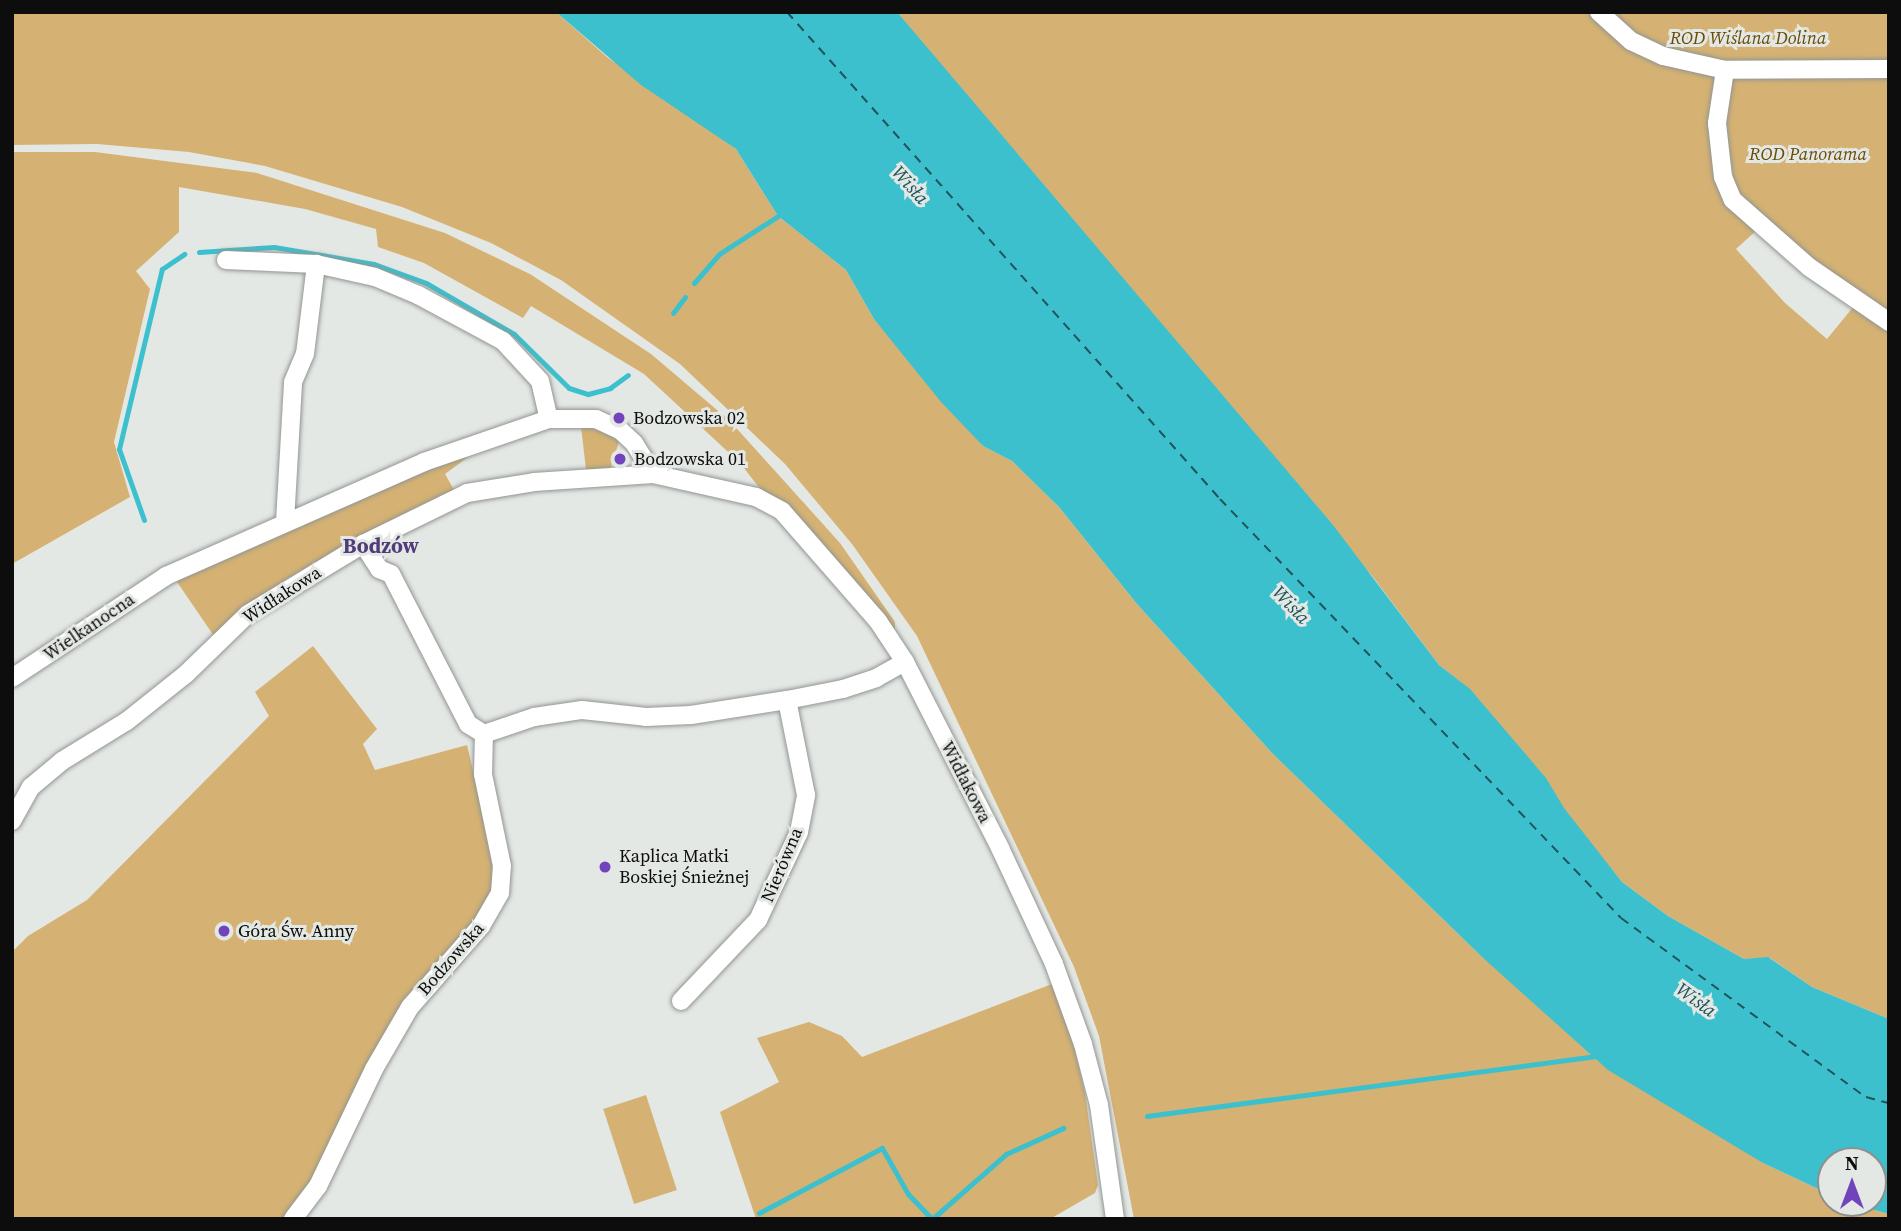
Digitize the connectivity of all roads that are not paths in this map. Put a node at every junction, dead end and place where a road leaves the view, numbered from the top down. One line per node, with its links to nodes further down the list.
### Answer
1 (1599, 12): 3 (street)
2 (1889, 69): 3 (street)
3 (1726, 70): 6 (street)
4 (226, 260): 5 (street)
5 (316, 264): 7 (street); 9 (street)
6 (1889, 322)
7 (549, 419): 8 (street); 9 (street)
8 (653, 474): 10 (street, Widłakowa); 11 (street, Widłakowa)
9 (285, 522): 12 (street, Wielkanocna)
10 (363, 544): 14 (street); 15 (street, Widłakowa)
11 (905, 662): 13 (street); 20 (street, Widłakowa)
12 (12, 678)
13 (786, 700): 14 (street); 18 (street, Nierówna)
14 (484, 734): 19 (street, Bodzowska)
15 (30, 787): 16 (street); 17 (street, Widłakowa)
16 (12, 791)
17 (12, 821)
18 (681, 1001)
19 (293, 1219)
20 (1115, 1219)

